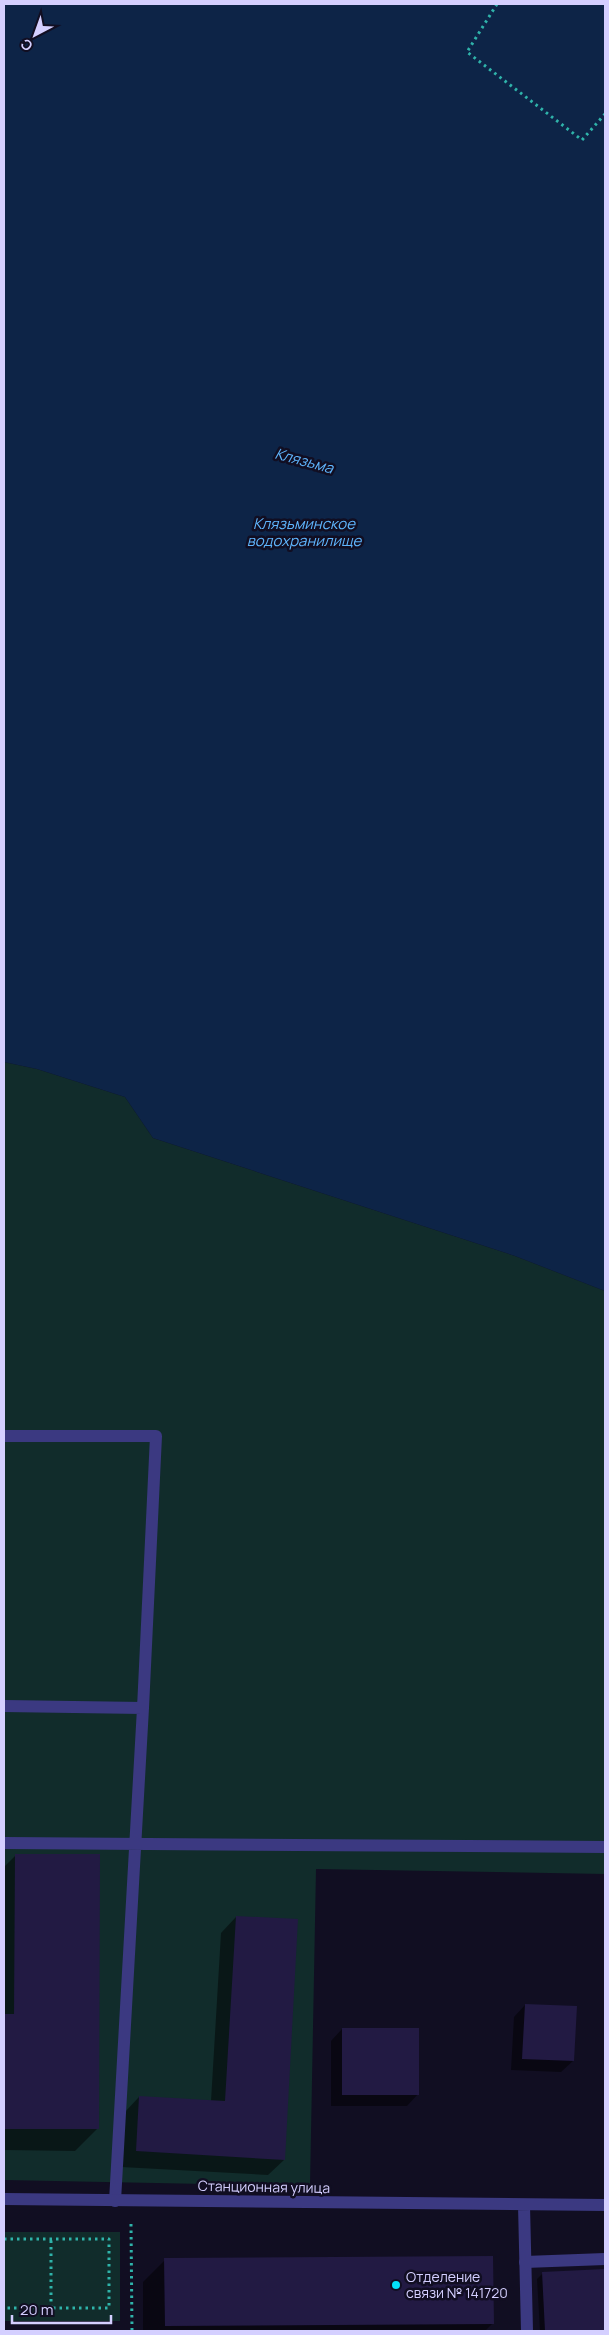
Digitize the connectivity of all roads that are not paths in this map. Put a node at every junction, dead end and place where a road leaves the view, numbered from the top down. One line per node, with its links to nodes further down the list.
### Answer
1 (4, 1436): 3 (street)
2 (4, 1706): 3 (street)
3 (144, 1708): 5 (street)
4 (4, 1843): 5 (street)
5 (136, 1845): 6 (street); 8 (street)
6 (605, 1847)
7 (4, 2199): 8 (street, Станционная улица)
8 (115, 2201): 9 (street, Станционная улица)
9 (524, 2205): 10 (street, Станционная улица); 12 (street)
10 (605, 2205)
11 (605, 2259): 12 (street)
12 (525, 2262): 13 (street)
13 (527, 2331)

